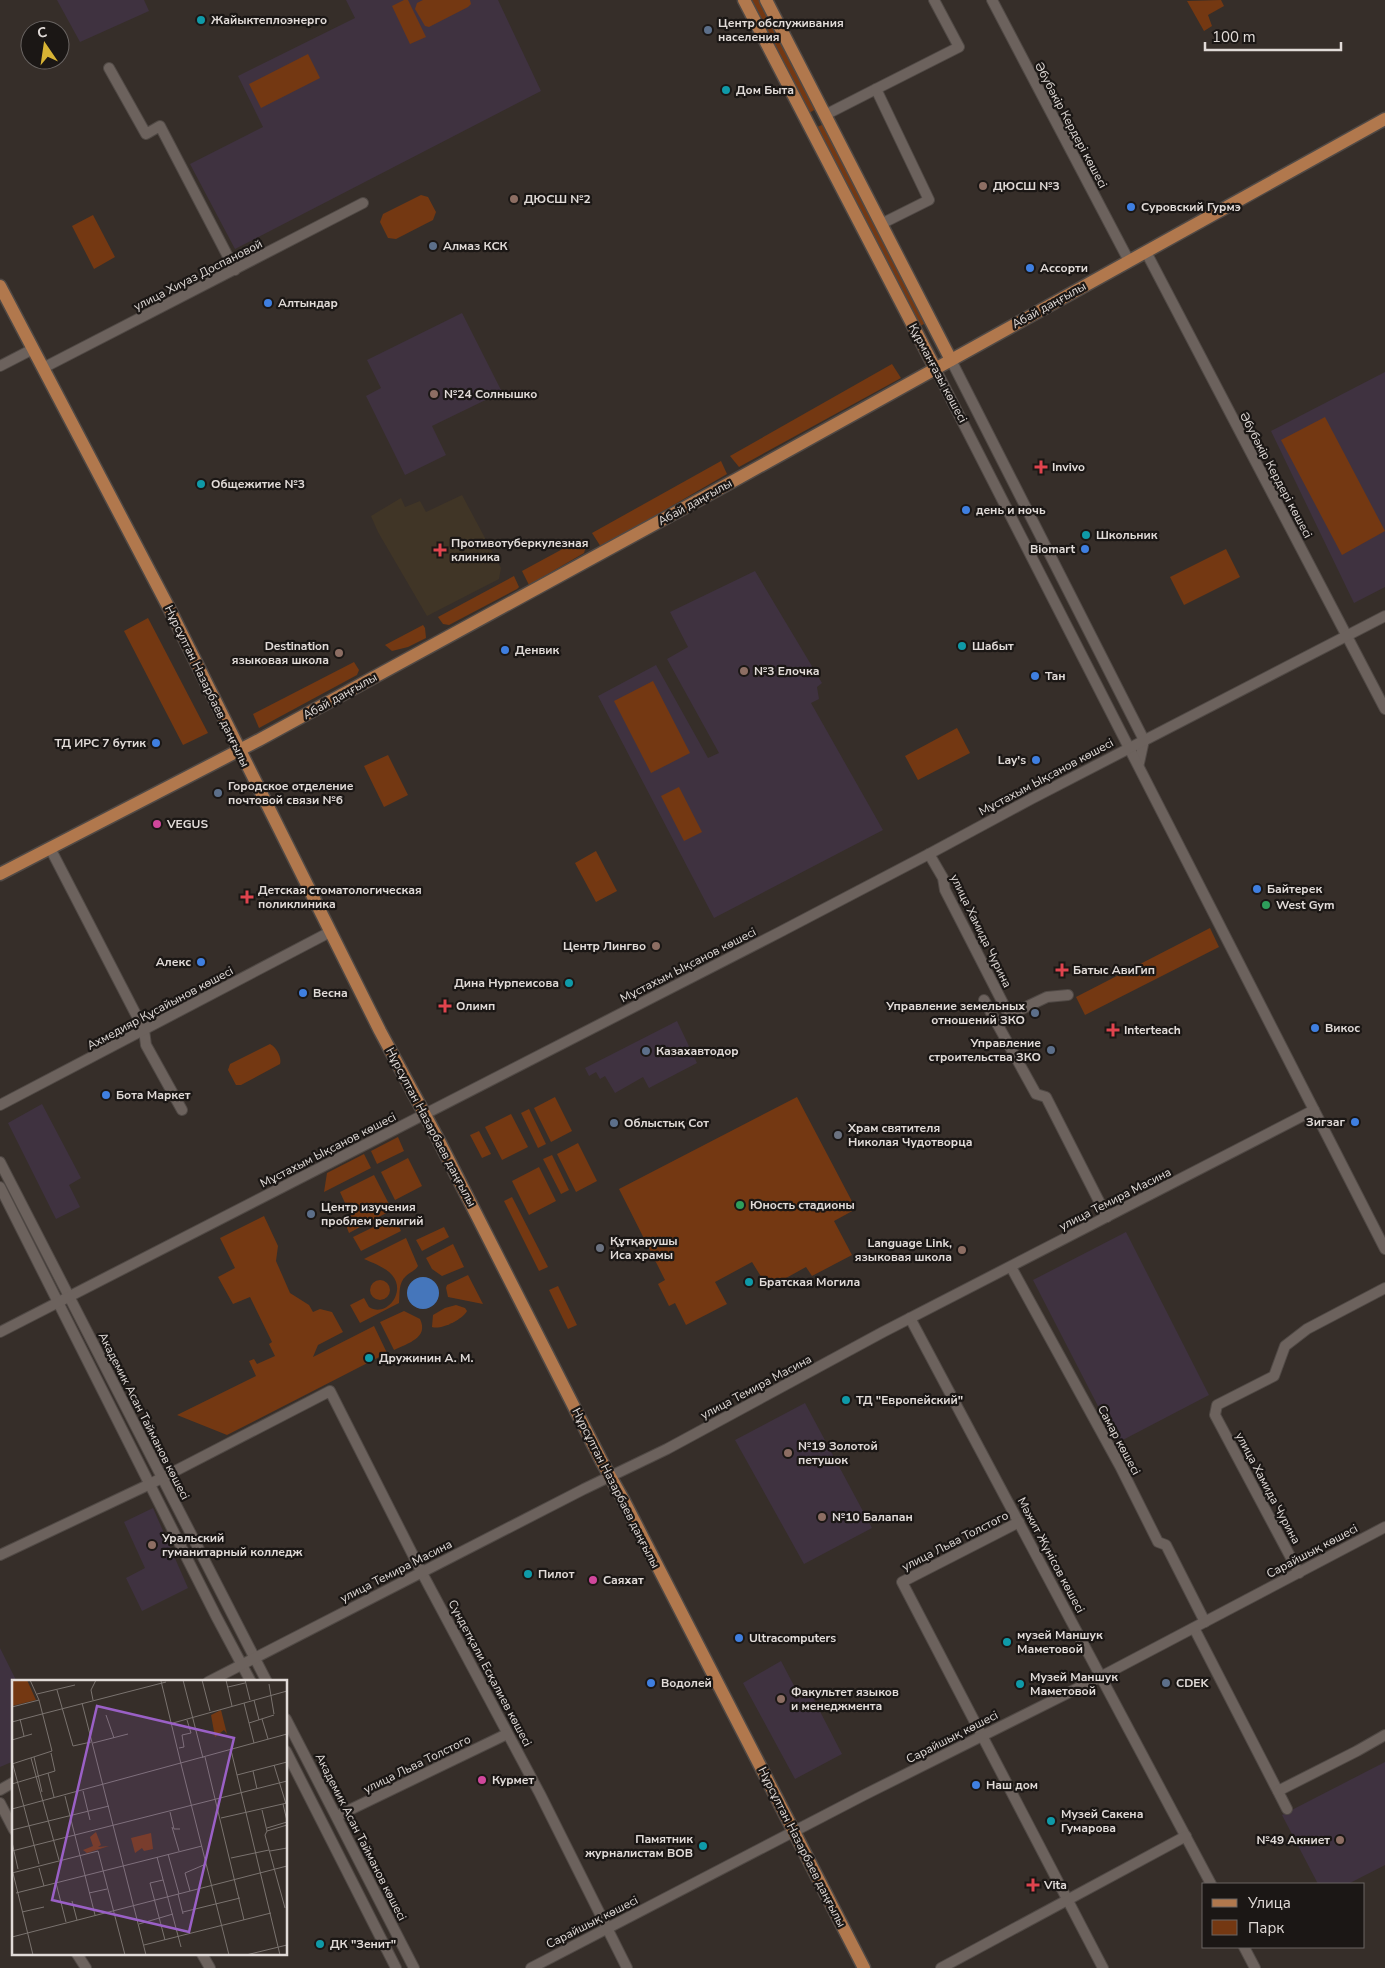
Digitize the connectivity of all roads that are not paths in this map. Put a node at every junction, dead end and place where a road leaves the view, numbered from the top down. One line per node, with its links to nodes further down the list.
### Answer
1 (744, 0): 9 (main road, Құрманғазы көшесі)
2 (766, 0): 7 (main road, Құрманғазы көшесі)
3 (934, 0): 6 (street)
4 (992, 0): 13 (street, Әбубәкір Кердері көшесі)
5 (109, 68): 14 (street)
6 (876, 89): 7 (street); 11 (street)
7 (825, 115): 9 (main road); 11 (main road, Құрманғазы көшесі)
8 (1384, 121): 12 (main road, Абай даңғылы)
9 (808, 124): 20 (main road, Құрманғазы көшесі)
10 (363, 203): 14 (street, улица Хиуаз Доспановой)
11 (881, 224): 17 (main road, Құрманғазы көшесі)
12 (1146, 252): 13 (main road, Абай даңғылы); 22 (street, Әбубәкір Кердері көшесі)
13 (1129, 261): 17 (main road, Абай даңғылы)
14 (235, 270): 19 (street, улица Хиуаз Доспановой)
15 (0, 286): 16 (main road, Нұрсұлтан Назарбаев даңғылы)
16 (33, 349): 18 (street); 19 (main road, Нұрсұлтан Назарбаев даңғылы)
17 (951, 360): 20 (main road, Абай даңғылы); 24 (street)
18 (0, 366)
19 (43, 368): 26 (main road, Нұрсұлтан Назарбаев даңғылы)
20 (935, 368): 25 (street, Құрманғазы көшесі); 26 (main road, Абай даңғылы)
21 (1385, 616): 22 (street, Мұстахым Ықсанов көшесі)
22 (1346, 636): 23 (street, Әбубәкір Кердері көшесі); 24 (street, Мұстахым Ықсанов көшесі)
23 (1385, 709)
24 (1144, 740): 25 (street, Мұстахым Ықсанов көшесі); 27 (street)
25 (1130, 747): 27 (street, Құрманғазы көшесі); 29 (street, Мұстахым Ықсанов көшесі)
26 (240, 751): 28 (main road, Абай даңғылы); 31 (main road, Нұрсұлтан Назарбаев даңғылы)
27 (1139, 763): 37 (street, Құрманғазы көшесі)
28 (50, 848): 30 (main road, Абай даңғылы); 34 (street)
29 (929, 854): 32 (street, улица Хамида Чурина); 38 (street, Мұстахым Ықсанов көшесі)
30 (0, 874)
31 (330, 932): 34 (street, Ахмедияр Құсайынов көшесі); 38 (main road, Нұрсұлтан Назарбаев даңғылы)
32 (1068, 995)
33 (984, 1000): 41 (street)
34 (144, 1030): 35 (street, Ахмедияр Құсайынов көшесі); 36 (street)
35 (0, 1105)
36 (182, 1110)
37 (1314, 1110): 41 (street, улица Темира Масина); 42 (street, Құрманғазы көшесі)
38 (425, 1114): 45 (street, Мұстахым Ықсанов көшесі); 49 (main road, Нұрсұлтан Назарбаев даңғылы)
39 (0, 1162): 45 (street, Академик Асан Тайманов көшесі)
40 (0, 1187): 46 (street, Академик Асан Тайманов көшесі)
41 (1107, 1217): 43 (street, улица Темира Масина)
42 (1385, 1250)
43 (1011, 1267): 47 (street, улица Темира Масина); 57 (street, Самар көшесі)
44 (1385, 1288): 56 (street, улица Хамида Чурина)
45 (69, 1297): 46 (street, Мұстахым Ықсанов көшесі); 50 (street, Академик Асан Тайманов көшесі)
46 (58, 1302): 48 (street, Мұстахым Ықсанов көшесі); 51 (street, Академик Асан Тайманов көшесі)
47 (910, 1318): 49 (street, улица Темира Масина); 52 (street, Мәжит Жүнісов көшесі)
48 (0, 1332)
49 (610, 1476): 55 (street, улица Темира Масина); 77 (main road, Нұрсұлтан Назарбаев даңғылы)
50 (161, 1478): 51 (street); 55 (street, Сүндетқали Есқалиев көшесі); 59 (street, Академик Асан Тайманов көшесі)
51 (150, 1484): 54 (street); 60 (street, Академик Асан Тайманов көшесі)
52 (1019, 1522): 61 (street, Мәжит Жүнісов көшесі); 68 (street, улица Льва Толстого)
53 (1385, 1527): 56 (street, Сарайшық көшесі)
54 (0, 1555)
55 (421, 1571): 59 (street, улица Темира Масина); 66 (street, Сүндетқали Есқалиев көшесі)
56 (1299, 1572): 57 (street, Сарайшық көшесі)
57 (1205, 1622): 58 (street, Сарайшық көшесі)
58 (1194, 1628): 61 (street, Сарайшық көшесі); 72 (street)
59 (255, 1658): 60 (street, улица Темира Масина); 64 (street, Академик Асан Тайманов көшесі)
60 (242, 1664): 62 (street, улица Темира Масина); 63 (street, Академик Асан Тайманов көшесі)
61 (1102, 1676): 68 (street, Сарайшық көшесі); 78 (street, Мәжит Жүнісов көшесі)
62 (212, 1680)
63 (250, 1680)
64 (266, 1680)
65 (288, 1722): 75 (street, Академик Асан Тайманов көшесі)
66 (507, 1734): 75 (street, улица Льва Толстого); 81 (street, Сүндетқали Есқалиев көшесі)
67 (1385, 1735): 72 (street)
68 (982, 1736): 77 (street, Сарайшық көшесі); 80 (street)
69 (288, 1755): 87 (street)
70 (12, 1783): 71 (street)
71 (0, 1790)
72 (1278, 1791): 74 (street)
73 (0, 1803): 76 (street)
74 (1287, 1808)
75 (337, 1816): 88 (street, Академик Асан Тайманов көшесі)
76 (12, 1826)
77 (794, 1831): 81 (street, Сарайшық көшесі); 91 (main road, Нұрсұлтан Назарбаев даңғылы)
78 (1186, 1836): 79 (street, Мәжит Жүнісов көшесі); 80 (street)
79 (1210, 1883)
80 (1068, 1901): 92 (street); 93 (street)
81 (606, 1929): 89 (street, Сарайшық көшесі); 90 (street, Сүндетқали Есқалиев көшесі)
82 (1245, 1948): 94 (street)
83 (78, 1956): 85 (street)
84 (203, 1956): 86 (street)
85 (86, 1968)
86 (210, 1968)
87 (396, 1968)
88 (414, 1968)
89 (531, 1968)
90 (627, 1968)
91 (864, 1968)
92 (941, 1968)
93 (1103, 1968)
94 (1255, 1968)

